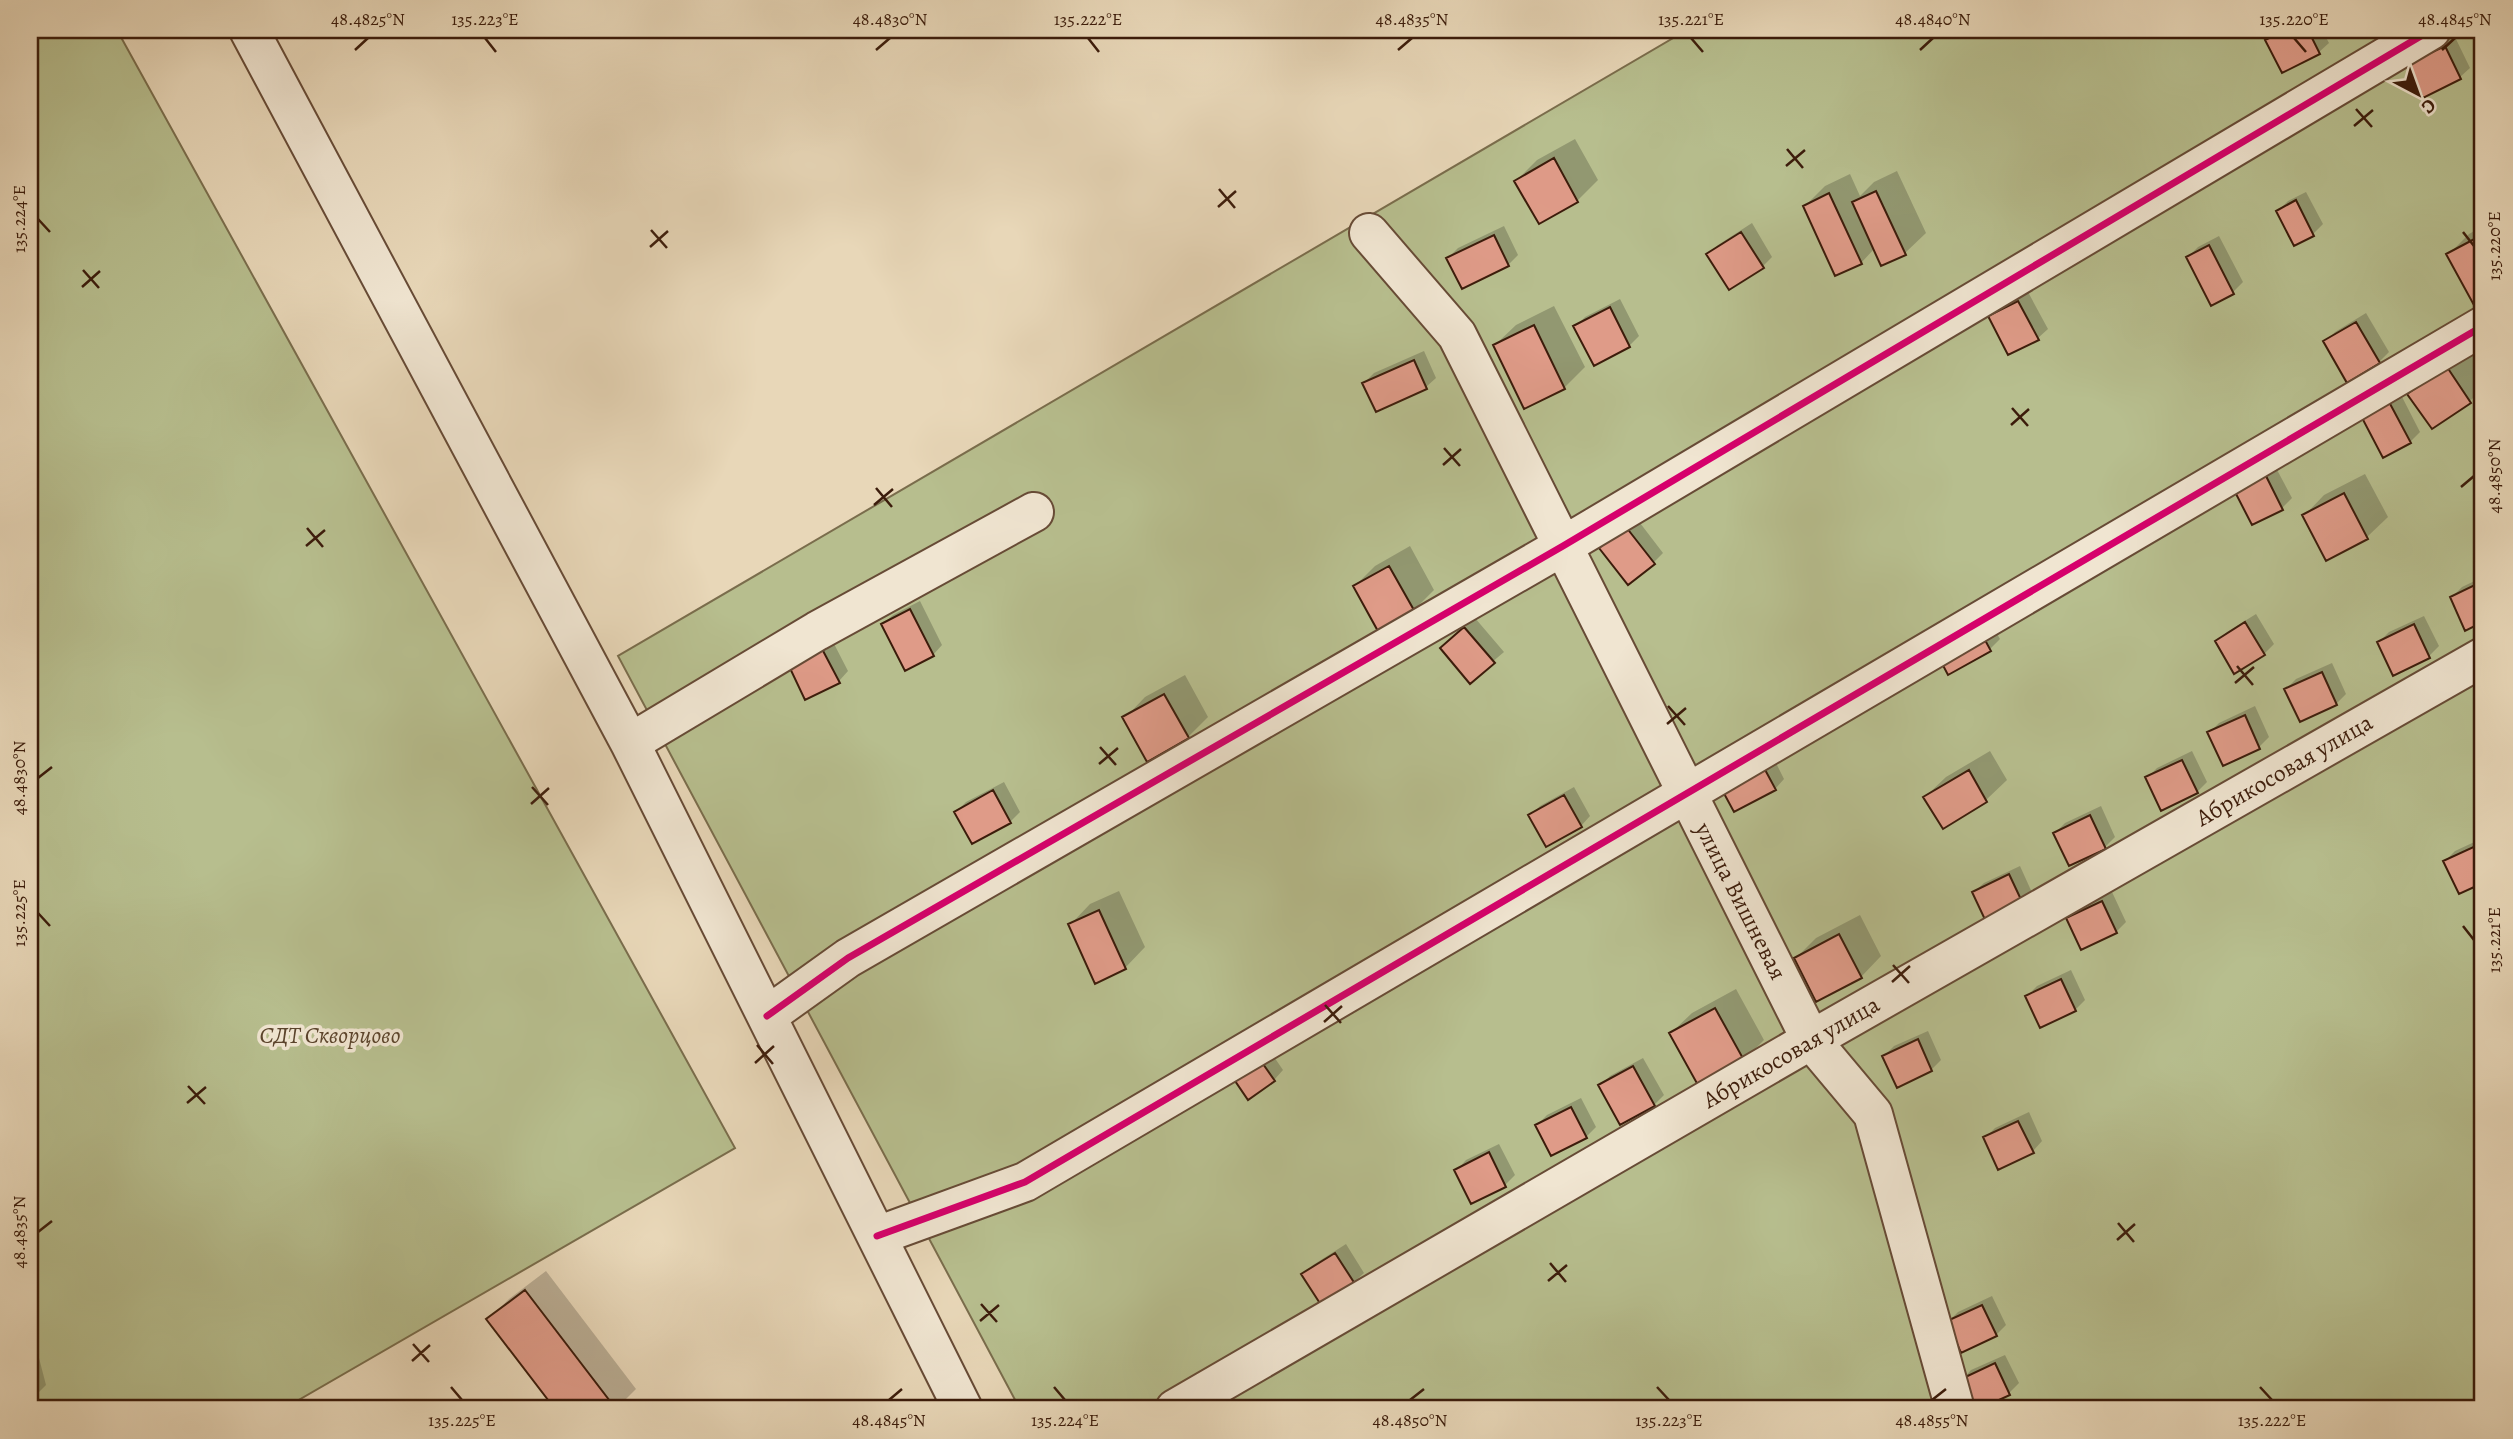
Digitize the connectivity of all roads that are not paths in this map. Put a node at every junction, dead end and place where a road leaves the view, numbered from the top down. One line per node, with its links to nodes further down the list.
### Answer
1 (249, 30): 8 (street)
2 (2431, 30): 6 (street)
3 (1368, 233): 6 (street, улица Вишневая)
4 (2483, 326): 9 (street)
5 (1034, 512): 8 (street)
6 (1563, 546): 9 (street, улица Вишневая); 10 (street)
7 (2483, 657): 11 (street, Абрикосовая улица)
8 (630, 743): 10 (street)
9 (1687, 794): 11 (street, улица Вишневая); 12 (street)
10 (767, 1016): 12 (street)
11 (1811, 1040): 14 (street, Абрикосовая улица); 15 (street, улица Вишневая)
12 (877, 1236): 13 (street)
13 (964, 1409)
14 (1175, 1409)
15 (1955, 1409)

